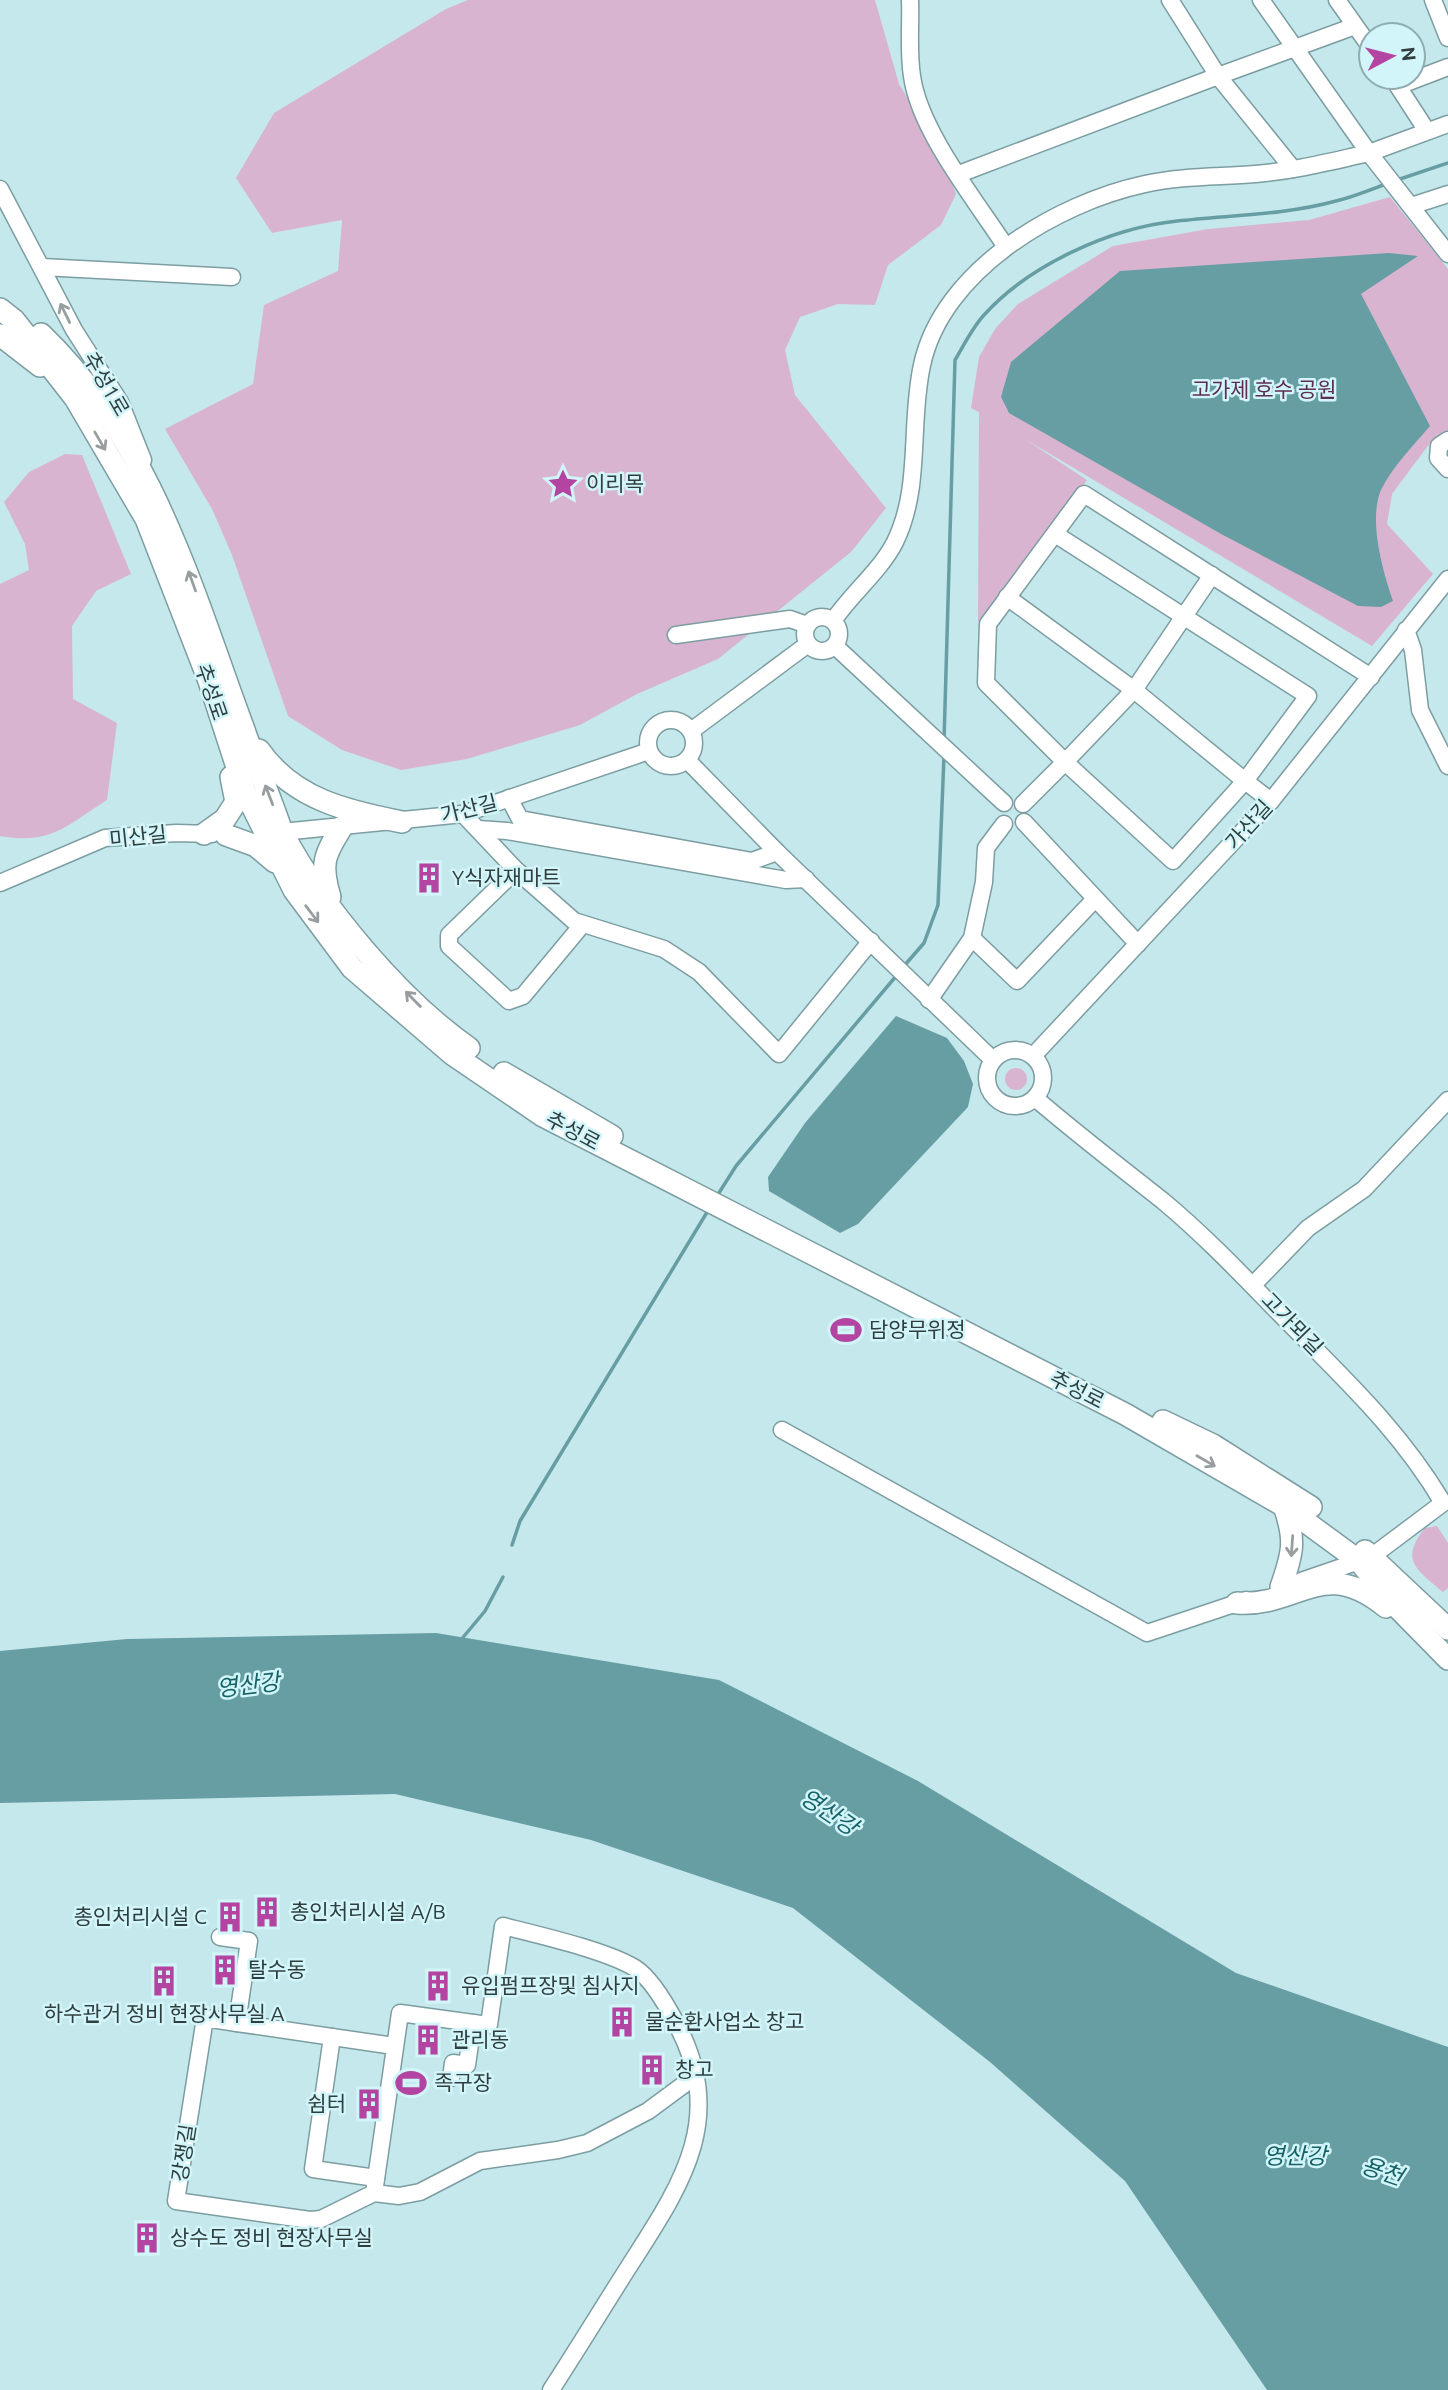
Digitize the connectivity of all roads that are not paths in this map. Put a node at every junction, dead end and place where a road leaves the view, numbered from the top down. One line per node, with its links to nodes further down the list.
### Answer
1 (910, 0): 18 (street)
2 (1170, 0): 12 (street)
3 (1261, 0): 9 (street)
4 (1337, 0): 6 (street)
5 (1433, 0): 8 (street)
6 (1354, 26): 7 (street); 9 (street)
7 (1357, 30)
8 (1448, 38)
9 (1295, 50): 12 (street); 16 (street)
10 (1448, 67): 11 (street)
11 (1427, 73)
12 (1218, 76): 17 (street); 18 (street)
13 (1401, 91): 15 (street)
14 (1448, 124): 15 (street)
15 (1427, 131): 16 (street)
16 (1373, 158): 17 (street); 21 (street)
17 (1293, 169): 22 (street)
18 (958, 174): 22 (street)
19 (0, 188): 24 (street, 추성1로)
20 (1448, 194): 21 (street)
21 (1409, 203): 23 (street)
22 (1006, 247): 38 (street)
23 (1448, 254)
24 (42, 267): 25 (street); 32 (street, 추성1로, one-way to 24)
25 (232, 277)
26 (0, 294): 32 (main road, 추성로)
27 (0, 309): 29 (main road, 추성로)
28 (0, 335): 29 (main road)
29 (75, 398): 47 (main road, 추성로, one-way to 47)
30 (1448, 440): 31 (street)
31 (1448, 468)
32 (160, 505): 47 (main road, 추성로, one-way to 32)
33 (1055, 534): 34 (street); 36 (street); 37 (street)
34 (1212, 575): 37 (street); 44 (street)
35 (1448, 579): 40 (street, 가산길)
36 (1007, 597): 45 (street); 50 (street)
37 (1184, 617): 45 (street); 52 (street)
38 (833, 621): 39 (street); 43 (street)
39 (807, 625): 41 (street); 42 (street)
40 (1406, 631): 44 (street, 가산길); 51 (street)
41 (676, 635)
42 (808, 644): 43 (street); 46 (street)
43 (835, 646): 55 (street)
44 (1371, 677): 54 (street, 가산길)
45 (1134, 690): 50 (street); 52 (street)
46 (691, 731): 48 (street); 49 (street)
47 (236, 735): 58 (main road); 63 (main road); 65 (main road, 추성로)
48 (649, 751): 49 (street); 53 (street, 가산길)
49 (687, 760): 66 (street)
50 (1065, 762): 52 (street); 56 (street)
51 (1448, 766)
52 (1245, 781): 54 (street)
53 (509, 798): 57 (street, 가산길); 66 (street)
54 (1271, 800): 76 (street, 가산길)
55 (1004, 803): 56 (street); 60 (street)
56 (1023, 804): 59 (street)
57 (463, 814): 58 (street, 가산길); 62 (street)
58 (402, 822): 61 (street, 가산길)
59 (1024, 822): 60 (street); 71 (street)
60 (1004, 824): 74 (street)
61 (342, 827): 65 (street, 가산길); 72 (main road)
62 (478, 829): 67 (street); 69 (street)
63 (204, 834): 64 (street, 미산길); 70 (street, 미산길)
64 (226, 835): 65 (street, 미산길); 68 (main road)
65 (275, 835): 68 (main road, 추성로); 72 (main road, 추성로)
66 (777, 852): 69 (street)
67 (516, 870): 73 (street); 73 (street)
68 (284, 871): 82 (main road, 추성로, one-way to 82)
69 (806, 879): 75 (street)
70 (0, 883)
71 (1095, 899): 74 (street); 76 (street)
72 (334, 909): 82 (main road, 추성로, one-way to 72)
73 (582, 925): 75 (street)
74 (972, 938): 77 (street)
75 (871, 942): 77 (street)
76 (1138, 944): 78 (street, 가산길)
77 (929, 1000): 79 (street)
78 (1032, 1056): 79 (street); 80 (street)
79 (993, 1060): 80 (street)
80 (1035, 1098): 84 (street)
81 (1448, 1100): 84 (street, 고가뫼길)
82 (692, 1186): 83 (main road, 추성로)
83 (736, 1209): 86 (main road, 추성로, one-way to 86); 87 (main road, 추성로)
84 (1253, 1285): 87 (street, 고가뫼길)
85 (782, 1430): 89 (street)
86 (1284, 1506): 87 (main road, 추성로); 88 (main road, one-way to 88)
87 (1365, 1559): 88 (street); 90 (main road, 추성로); 91 (main road, 추성로)
88 (1281, 1587): 89 (street)
89 (1237, 1603): 92 (main road)
90 (1448, 1629)
91 (1448, 1659)
92 (1448, 1669)
93 (220, 1937): 94 (street)
94 (237, 2023): 96 (street, 강쟁길); 100 (street, 강쟁길)
95 (473, 2023): 97 (street); 98 (street); 99 (street)
96 (332, 2037): 97 (street, 강쟁길); 100 (street, 강쟁길)
97 (394, 2046): 100 (street)
98 (694, 2077): 100 (street, 강쟁길); 101 (street)
99 (451, 2078)
100 (375, 2186)
101 (551, 2390)

